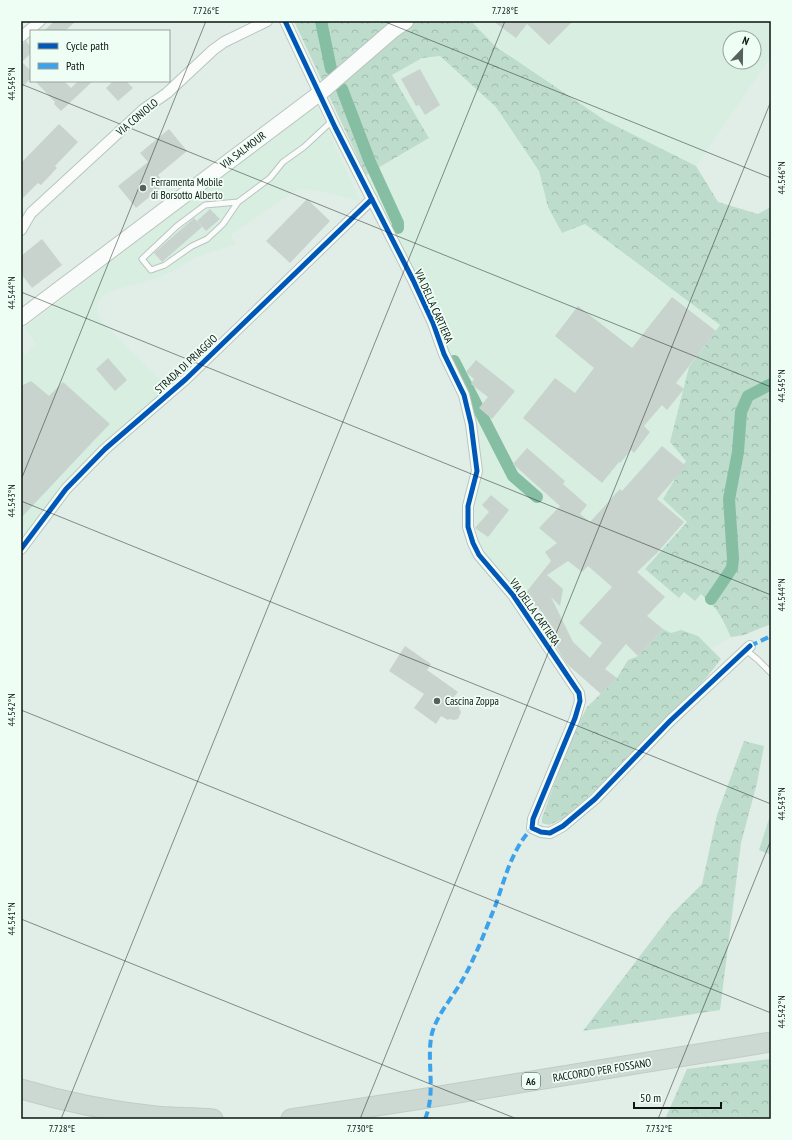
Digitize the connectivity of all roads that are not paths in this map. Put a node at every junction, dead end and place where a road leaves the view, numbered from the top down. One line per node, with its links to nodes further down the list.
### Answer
1 (40, 21): 5 (street)
2 (267, 21): 10 (street, VIA CONIOLO)
3 (285, 21): 6 (street, VIA DELLA CARTIERA)
4 (406, 21): 6 (main road, VIA SALMOUR)
5 (21, 37)
6 (320, 93): 7 (street, VIA DELLA CARTIERA); 11 (main road, VIA SALMOUR)
7 (332, 121): 8 (street, VIA DELLA CARTIERA); 9 (lane)
8 (372, 200): 12 (street, STRADA DI PRIAGGIO); 13 (street, VIA DELLA CARTIERA)
9 (238, 202): 9 (lane)
10 (21, 230)
11 (21, 318)
12 (21, 549)
13 (748, 648): 14 (lane)
14 (771, 673)
15 (771, 1042): 18 (highway, RACCORDO PER FOSSANO / A6)
16 (21, 1089): 17 (highway)
17 (213, 1119)
18 (291, 1119)

